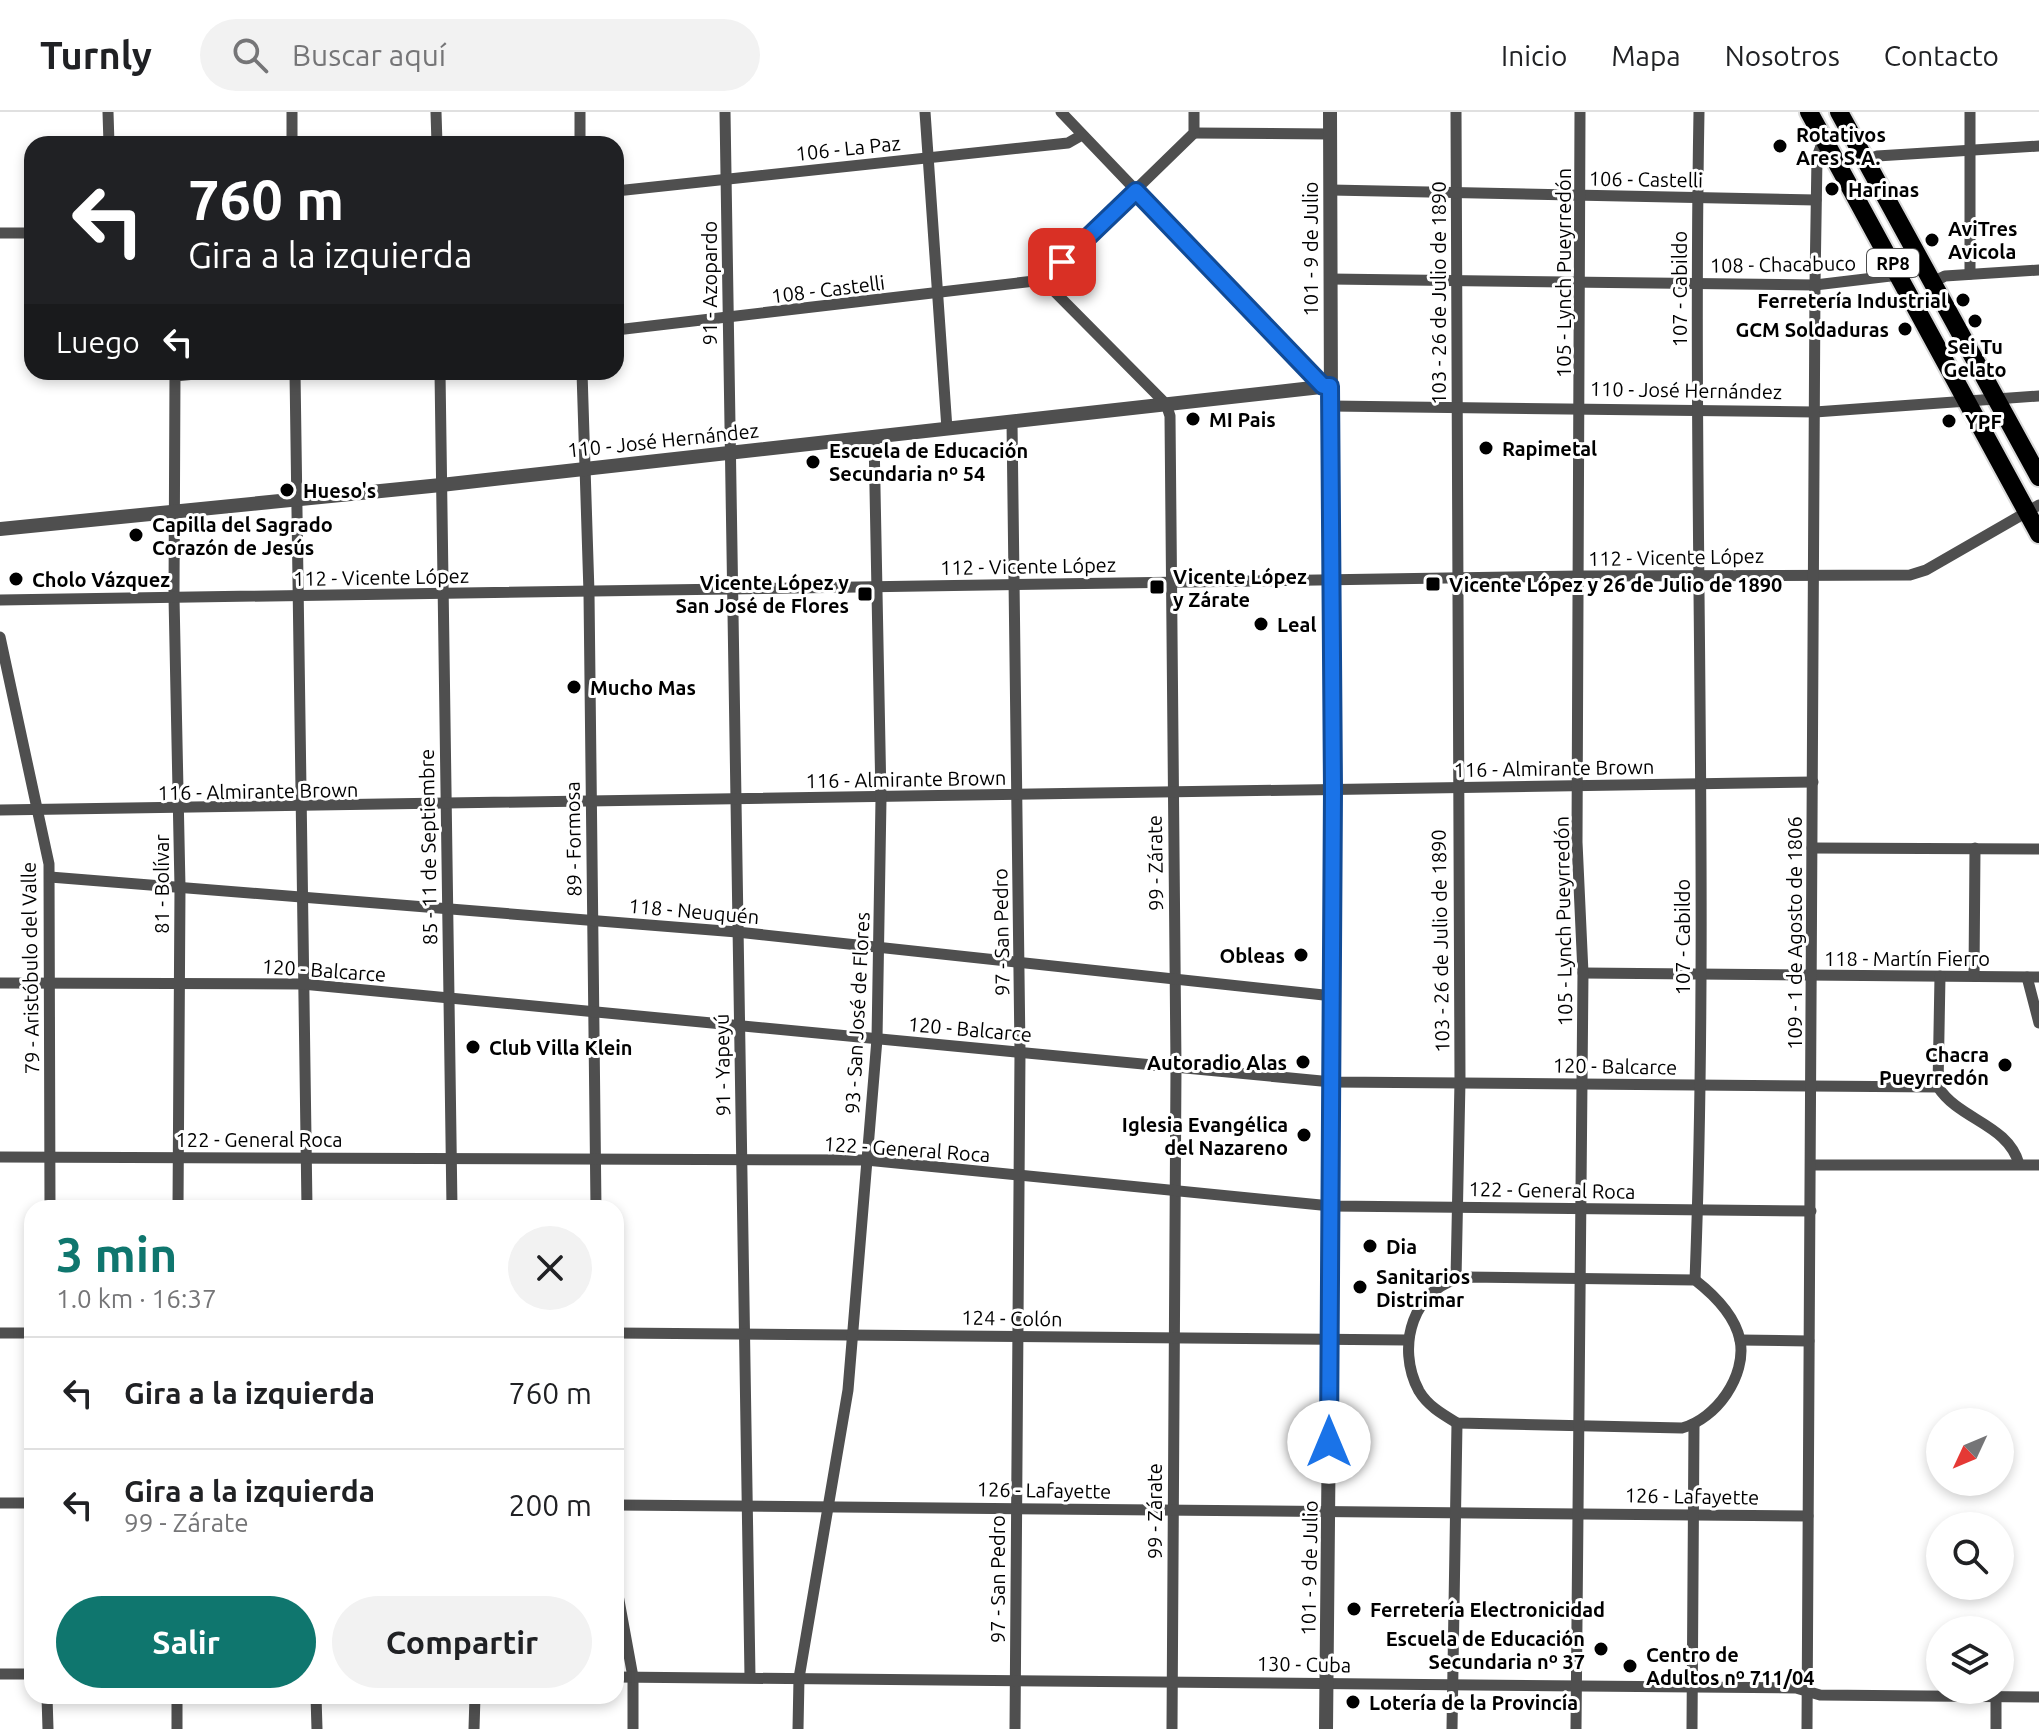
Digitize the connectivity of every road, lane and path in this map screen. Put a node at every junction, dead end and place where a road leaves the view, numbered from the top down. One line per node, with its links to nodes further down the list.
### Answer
1 (108, 112): 19 (street)
2 (292, 112): 20 (street)
3 (436, 112): 21 (street)
4 (580, 112): 22 (street)
5 (725, 112): 28 (street, 91 - Azopardo)
6 (925, 112): 26 (street)
7 (1194, 112): 16 (street)
8 (1330, 112): 17 (street, 101 - 9 de Julio)
9 (1456, 112): 32 (street, 103 - 26 de Julio de 1890)
10 (1580, 112): 33 (street, 105 - Lynch Pueyrredón)
11 (1699, 112): 34 (street, 107 - Cabildo)
12 (1809, 112): 23 (main road, RP8)
13 (1839, 112): 27 (main road, RP8)
14 (1970, 112): 25 (street)
15 (1063, 113): 18 (street)
16 (1194, 133): 17 (street); 31 (street)
17 (1330, 134): 30 (street, 101 - 9 de Julio)
18 (1082, 135): 26 (street, 106 - La Paz); 31 (street)
19 (109, 136)
20 (292, 136)
21 (437, 136)
22 (580, 136)
23 (1824, 138): 35 (street, 109 - 1 de Agosto de 1806); 40 (main road, RP8)
24 (2039, 146): 25 (street)
25 (1970, 150): 27 (street); 39 (street)
26 (928, 159): 28 (street, 106 - La Paz); 48 (street)
27 (1865, 161): 45 (main road, RP8)
28 (727, 178): 29 (street, 106 - La Paz); 49 (street, 91 - Azopardo)
29 (624, 190)
30 (1331, 190): 32 (street, 106 - Castelli); 41 (street, 101 - 9 de Julio)
31 (1136, 191): 43 (street); 55 (street)
32 (1456, 193): 33 (street, 106 - Castelli); 42 (street, 103 - 26 de Julio de 1890)
33 (1582, 196): 34 (street, 106 - Castelli); 44 (street, 105 - Lynch Pueyrredón)
34 (1697, 199): 35 (street, 106 - Castelli); 46 (street, 107 - Cabildo)
35 (1816, 200): 47 (street, 109 - 1 de Agosto de 1806)
36 (0, 233): 37 (street)
37 (24, 233)
38 (2039, 270): 39 (street)
39 (1970, 274): 45 (street)
40 (1899, 275): 47 (street, 108 - Chacabuco); 58 (main road, RP8)
41 (1330, 279): 42 (street, 108 - Chacabuco); 55 (street, 101 - 9 de Julio)
42 (1458, 279): 44 (street, 108 - Chacabuco); 61 (street, 103 - 26 de Julio de 1890)
43 (1043, 280): 48 (street, 108 - Castelli); 59 (street)
44 (1580, 280): 46 (street, 108 - Chacabuco); 62 (street, 105 - Lynch Pueyrredón)
45 (1933, 282): 57 (main road, RP8)
46 (1697, 283): 47 (street, 108 - Chacabuco); 63 (street, 107 - Cabildo)
47 (1815, 285): 64 (street, 109 - 1 de Agosto de 1806)
48 (936, 294): 49 (street, 108 - Castelli); 66 (street)
49 (727, 318): 50 (street, 108 - Castelli); 68 (street, 91 - Azopardo)
50 (624, 329)
51 (175, 380): 74 (street, 81 - Bolívar)
52 (295, 380): 72 (street)
53 (440, 380): 71 (street, 85 - 11 de Septiembre)
54 (582, 380): 69 (street, 89 - Formosa)
55 (1327, 386): 59 (street, 110 - José Hernández); 60 (street, 101 - 9 de Julio)
56 (2039, 396): 57 (street, 110 - José Hernández)
57 (1997, 399): 58 (street, 110 - José Hernández); 70 (main road, RP8)
58 (1969, 403): 64 (street, 110 - José Hernández); 73 (main road, RP8)
59 (1166, 404): 65 (street, 110 - José Hernández); 82 (street, 99 - Zárate)
60 (1331, 406): 61 (street, 110 - José Hernández); 81 (street, 101 - 9 de Julio)
61 (1457, 407): 62 (street, 110 - José Hernández); 80 (street, 103 - 26 de Julio de 1890)
62 (1580, 408): 63 (street, 110 - José Hernández); 79 (street, 105 - Lynch Pueyrredón)
63 (1695, 410): 64 (street, 110 - José Hernández); 78 (street, 107 - Cabildo)
64 (1815, 412): 77 (street, 109 - 1 de Agosto de 1806)
65 (1012, 422): 66 (street, 110 - José Hernández); 83 (street, 97 - San Pedro)
66 (947, 429): 67 (street, 110 - José Hernández)
67 (874, 437): 68 (street, 110 - José Hernández); 84 (street, 93 - San José de Flores)
68 (730, 453): 69 (street, 110 - José Hernández); 85 (street, 91 - Yapeyú)
69 (584, 469): 71 (street, 110 - José Hernández); 86 (street, 89 - Formosa)
70 (2039, 477)
71 (441, 485): 72 (street, 110 - José Hernández); 87 (street, 85 - 11 de Septiembre)
72 (297, 500): 74 (street, 110 - José Hernández); 89 (street)
73 (2034, 510): 76 (main road, RP8); 77 (street, 112 - Vicente López)
74 (173, 512): 75 (street, 110 - José Hernández); 88 (street, 81 - Bolívar)
75 (0, 529)
76 (2039, 534)
77 (1814, 573): 78 (street, 112 - Vicente López); 92 (street, 109 - 1 de Agosto de 1806)
78 (1696, 575): 79 (street, 112 - Vicente López); 93 (street, 107 - Cabildo)
79 (1581, 576): 80 (street, 112 - Vicente López); 94 (street, 105 - Lynch Pueyrredón)
80 (1455, 578): 81 (street, 112 - Vicente López); 95 (street, 103 - 26 de Julio de 1890)
81 (1333, 580): 82 (street, 112 - Vicente López); 96 (street, 101 - 9 de Julio)
82 (1169, 582): 83 (street, 112 - Vicente López); 97 (street, 99 - Zárate)
83 (1012, 584): 84 (street, 112 - Vicente López); 98 (street, 97 - San Pedro)
84 (877, 588): 85 (street, 112 - Vicente López); 100 (street, 93 - San José de Flores)
85 (731, 590): 86 (street, 112 - Vicente López); 99 (street, 91 - Yapeyú)
86 (589, 593): 87 (street, 112 - Vicente López); 101 (street, 89 - Formosa)
87 (441, 594): 89 (street, 112 - Vicente López); 102 (street, 85 - 11 de Septiembre)
88 (174, 597): 89 (street, 112 - Vicente López); 90 (street, 112 - Vicente López); 106 (street, 81 - Bolívar)
89 (298, 597): 103 (street)
90 (0, 600)
91 (0, 637): 105 (street, 79 - Aristóbulo del Valle)
92 (1813, 782): 93 (street, 116 - Almirante Brown); 107 (street, 109 - 1 de Agosto de 1806)
93 (1700, 784): 94 (street, 116 - Almirante Brown); 119 (street, 107 - Cabildo)
94 (1580, 785): 95 (street, 116 - Almirante Brown); 118 (street, 105 - Lynch Pueyrredón)
95 (1456, 788): 96 (street, 116 - Almirante Brown); 137 (street, 103 - 26 de Julio de 1890)
96 (1333, 790): 97 (street, 116 - Almirante Brown); 129 (street, 101 - 9 de Julio)
97 (1172, 794): 98 (street, 116 - Almirante Brown); 124 (street, 99 - Zárate)
98 (1017, 796): 100 (street, 116 - Almirante Brown); 117 (street, 97 - San Pedro)
99 (736, 799): 100 (street, 116 - Almirante Brown); 101 (street, 116 - Almirante Brown); 115 (street, 91 - Yapeyú)
100 (881, 799): 116 (street, 93 - San José de Flores)
101 (591, 803): 102 (street, 116 - Almirante Brown); 114 (street, 89 - Formosa)
102 (446, 806): 103 (street, 116 - Almirante Brown); 113 (street, 85 - 11 de Septiembre)
103 (301, 808): 106 (street, 116 - Almirante Brown); 112 (street)
104 (0, 810): 105 (street, 116 - Almirante Brown)
105 (38, 810): 106 (street, 116 - Almirante Brown); 110 (street, 79 - Aristóbulo del Valle)
106 (178, 810): 111 (street, 81 - Bolívar)
107 (1812, 848): 108 (street); 120 (street, 109 - 1 de Agosto de 1806)
108 (1975, 848): 109 (street); 122 (street)
109 (2039, 849)
110 (50, 877): 111 (street, 118 - Neuquén); 126 (street, 79 - Aristóbulo del Valle)
111 (180, 887): 112 (street, 118 - Neuquén); 127 (street, 81 - Bolívar)
112 (302, 896): 113 (street, 118 - Neuquén); 128 (street)
113 (446, 908): 114 (street, 118 - Neuquén); 130 (street, 85 - 11 de Septiembre)
114 (593, 920): 115 (street, 118 - Neuquén); 131 (street, 89 - Formosa)
115 (737, 932): 116 (street, 118 - Neuquén); 133 (street, 91 - Yapeyú)
116 (881, 948): 117 (street, 118 - Neuquén); 134 (street, 93 - San José de Flores)
117 (1019, 962): 124 (street, 118 - Neuquén); 135 (street, 97 - San Pedro)
118 (1583, 973): 119 (street, 118 - Martín Fierro); 139 (street, 105 - Lynch Pueyrredón)
119 (1700, 973): 120 (street, 118 - Martín Fierro); 140 (street, 107 - Cabildo)
120 (1812, 975): 121 (street, 118 - Martín Fierro); 141 (street, 109 - 1 de Agosto de 1806)
121 (1940, 976): 122 (street, 118 - Martín Fierro); 142 (street)
122 (1974, 976): 123 (street, 118 - Martín Fierro)
123 (2033, 977): 132 (street)
124 (1175, 981): 129 (street, 118 - Neuquén); 136 (street, 99 - Zárate)
125 (0, 983): 126 (street, 120 - Balcarce)
126 (50, 983): 127 (street, 120 - Balcarce); 145 (street, 79 - Aristóbulo del Valle)
127 (179, 983): 128 (street, 120 - Balcarce); 143 (street, 81 - Bolívar)
128 (302, 984): 130 (street, 120 - Balcarce); 146 (street)
129 (1333, 996): 138 (street, 101 - 9 de Julio)
130 (449, 998): 131 (street, 120 - Balcarce); 148 (street, 85 - 11 de Septiembre)
131 (594, 1011): 133 (street, 120 - Balcarce); 147 (street, 89 - Formosa)
132 (2039, 1023)
133 (740, 1025): 134 (street, 120 - Balcarce); 149 (street, 91 - Yapeyú)
134 (877, 1039): 135 (street, 120 - Balcarce); 150 (street, 93 - San José de Flores)
135 (1020, 1052): 136 (street, 120 - Balcarce); 154 (street, 97 - San Pedro)
136 (1176, 1067): 138 (street, 120 - Balcarce); 155 (street, 99 - Zárate)
137 (1460, 1081): 138 (street, 120 - Balcarce); 139 (street, 120 - Balcarce); 162 (street, 103 - 26 de Julio de 1890)
138 (1332, 1082): 161 (street, 101 - 9 de Julio)
139 (1581, 1084): 140 (street, 120 - Balcarce); 163 (street, 105 - Lynch Pueyrredón)
140 (1699, 1085): 141 (street, 120 - Balcarce); 164 (street, 107 - Cabildo)
141 (1811, 1086): 142 (street, 120 - Balcarce); 152 (street, 109 - 1 de Agosto de 1806)
142 (1938, 1087): 151 (street)
143 (177, 1156): 145 (street, 122 - General Roca); 146 (street, 122 - General Roca); 157 (street, 81 - Bolívar)
144 (0, 1157): 145 (street, 122 - General Roca)
145 (50, 1157): 156 (street, 79 - Aristóbulo del Valle)
146 (306, 1158): 148 (street, 122 - General Roca); 158 (street)
147 (595, 1158): 148 (street, 122 - General Roca); 149 (street, 122 - General Roca); 160 (street, 89 - Formosa)
148 (451, 1159): 159 (street, 85 - 11 de Septiembre)
149 (741, 1159): 150 (street, 122 - General Roca); 172 (street, 91 - Yapeyú)
150 (866, 1160): 154 (street, 122 - General Roca); 173 (street, 93 - San José de Flores)
151 (2019, 1164): 152 (street); 153 (street)
152 (1811, 1165): 165 (street, 109 - 1 de Agosto de 1806)
153 (2039, 1165)
154 (1019, 1176): 155 (street, 122 - General Roca); 174 (street, 97 - San Pedro)
155 (1175, 1191): 161 (street, 122 - General Roca); 175 (street, 99 - Zárate)
156 (50, 1200)
157 (178, 1200)
158 (307, 1200)
159 (452, 1200)
160 (596, 1200)
161 (1331, 1206): 162 (street, 122 - General Roca); 176 (street, 101 - 9 de Julio)
162 (1457, 1207): 163 (street, 122 - General Roca); 166 (street, 103 - 26 de Julio de 1890)
163 (1582, 1208): 164 (street, 122 - General Roca); 167 (street, 105 - Lynch Pueyrredón)
164 (1698, 1209): 165 (street, 122 - General Roca); 168 (street, 107 - Cabildo)
165 (1811, 1211): 179 (street, 109 - 1 de Agosto de 1806)
166 (1456, 1279): 167 (street); 177 (street)
167 (1581, 1279): 168 (street); 182 (street, 105 - Lynch Pueyrredón)
168 (1695, 1280): 178 (street)
169 (0, 1333): 170 (street)
170 (24, 1333)
171 (624, 1333): 172 (street, 124 - Colón)
172 (742, 1333): 173 (street, 124 - Colón); 187 (street, 91 - Yapeyú)
173 (852, 1334): 174 (street, 124 - Colón); 186 (street, 93 - San José de Flores)
174 (1016, 1336): 175 (street, 124 - Colón); 188 (street, 97 - San Pedro)
175 (1173, 1337): 176 (street, 124 - Colón); 189 (street, 99 - Zárate)
176 (1329, 1339): 177 (street, 124 - Colón); 190 (street, 101 - 9 de Julio)
177 (1407, 1340): 180 (street)
178 (1740, 1340): 179 (street); 181 (street)
179 (1809, 1341): 194 (street, 109 - 1 de Agosto de 1806)
180 (1457, 1423): 182 (street); 192 (street)
181 (1694, 1425): 182 (street); 193 (street)
182 (1579, 1427): 191 (street, 105 - Lynch Pueyrredón)
183 (0, 1503): 184 (street)
184 (24, 1503)
185 (624, 1505): 187 (street, 126 - Lafayette)
186 (829, 1505): 187 (street, 126 - Lafayette); 188 (street, 126 - Lafayette); 201 (street, 93 - San José de Flores)
187 (747, 1506): 200 (street, 91 - Yapeyú)
188 (1015, 1508): 189 (street, 126 - Lafayette); 202 (street, 97 - San Pedro)
189 (1171, 1510): 190 (street, 126 - Lafayette); 203 (street, 99 - Zárate)
190 (1329, 1512): 192 (street, 126 - Lafayette); 204 (street, 101 - 9 de Julio)
191 (1579, 1512): 192 (street, 126 - Lafayette); 193 (street, 126 - Lafayette); 206 (street, 105 - Lynch Pueyrredón)
192 (1454, 1513): 205 (street)
193 (1693, 1514): 194 (street, 126 - Lafayette); 207 (street)
194 (1808, 1516): 208 (street, 109 - 1 de Agosto de 1806)
195 (624, 1630): 199 (street)
196 (0, 1674): 197 (street)
197 (24, 1674)
198 (624, 1677): 199 (street, 130 - Cuba)
199 (633, 1677): 200 (street, 130 - Cuba); 221 (street)
200 (750, 1677): 201 (street, 130 - Cuba)
201 (799, 1678): 202 (street, 130 - Cuba); 222 (street, 93 - San José de Flores)
202 (1015, 1680): 203 (street, 130 - Cuba); 223 (street, 97 - San Pedro)
203 (1173, 1681): 204 (street, 130 - Cuba); 224 (street, 99 - Zárate)
204 (1327, 1682): 205 (street, 130 - Cuba); 225 (street, 101 - 9 de Julio)
205 (1452, 1684): 206 (street, 130 - Cuba); 226 (street)
206 (1576, 1685): 207 (street, 130 - Cuba); 227 (street, 105 - Lynch Pueyrredón)
207 (1692, 1687): 208 (street, 130 - Cuba); 228 (street)
208 (1807, 1691): 209 (street, 130 - Cuba); 229 (street, 109 - 1 de Agosto de 1806)
209 (1926, 1696)
210 (2014, 1697): 211 (street, 130 - Cuba)
211 (2039, 1697)
212 (47, 1704): 217 (street)
213 (177, 1704): 218 (street)
214 (316, 1704): 219 (street)
215 (475, 1704): 220 (street)
216 (1996, 1704): 230 (street)
217 (48, 1729)
218 (177, 1729)
219 (317, 1729)
220 (474, 1729)
221 (633, 1729)
222 (798, 1729)
223 (1015, 1729)
224 (1172, 1729)
225 (1326, 1729)
226 (1452, 1729)
227 (1576, 1729)
228 (1692, 1729)
229 (1807, 1729)
230 (1996, 1729)

